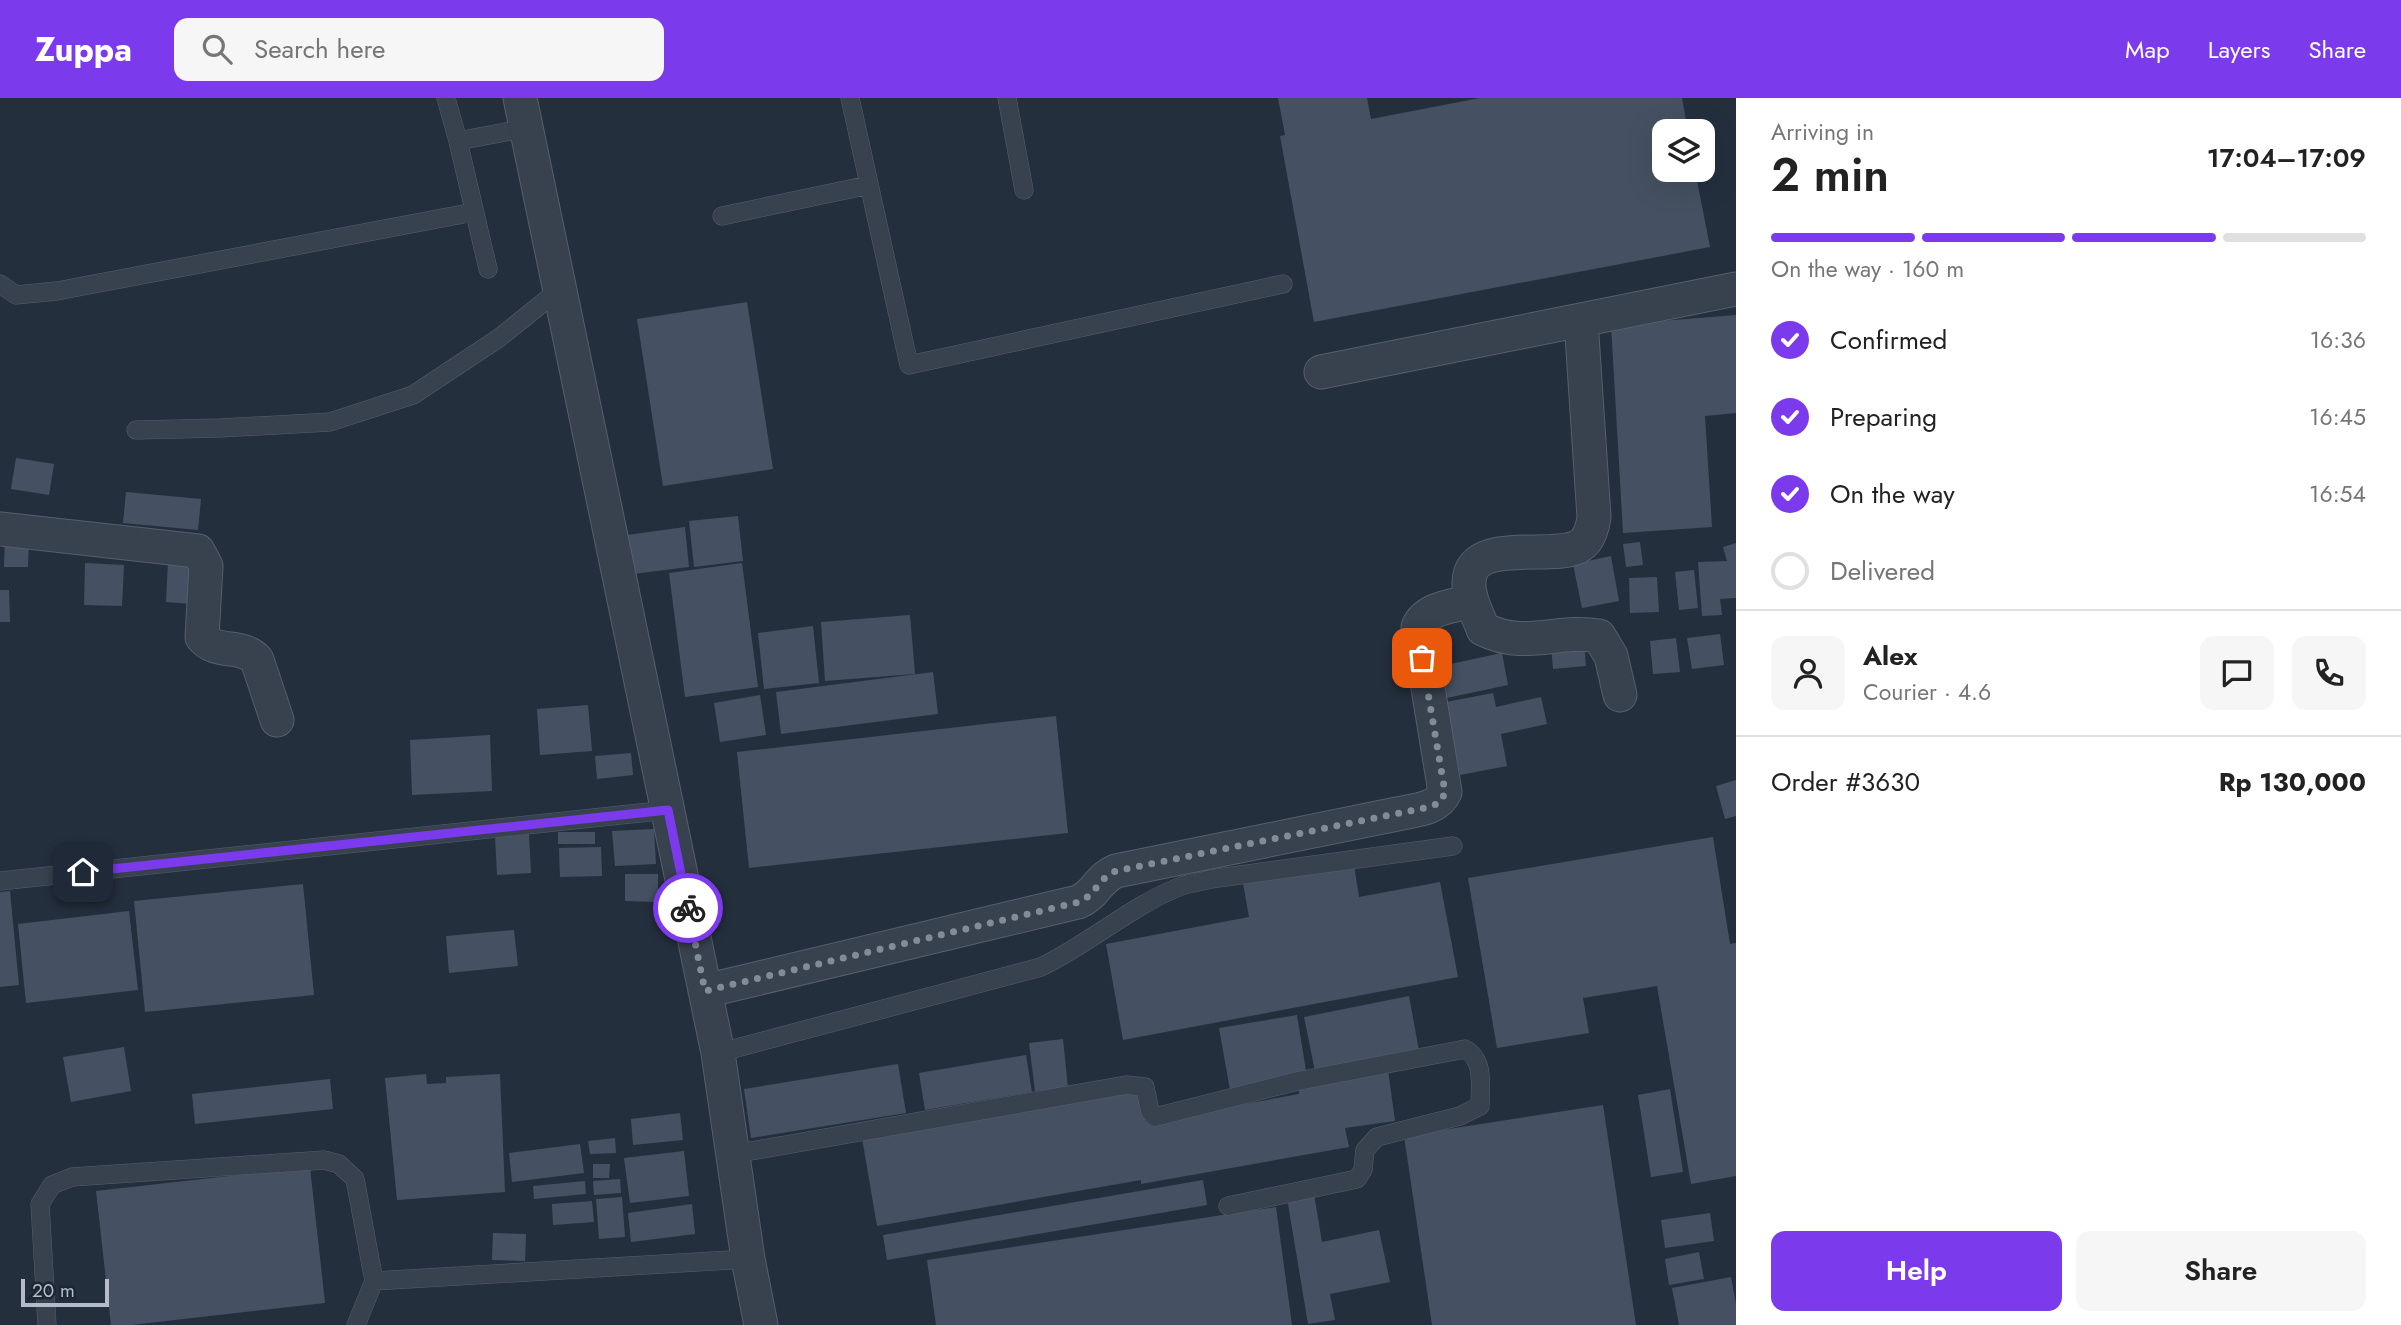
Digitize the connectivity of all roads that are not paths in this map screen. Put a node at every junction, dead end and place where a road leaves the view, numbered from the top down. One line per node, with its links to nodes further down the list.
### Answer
1 (446, 98): 5 (lane)
2 (850, 98): 6 (lane)
3 (1007, 98): 7 (lane)
4 (523, 113): 5 (lane); 13 (street)
5 (458, 141): 8 (lane)
6 (869, 185): 9 (lane); 12 (lane)
7 (1024, 190)
8 (474, 212): 10 (lane); 11 (lane)
9 (722, 216)
10 (488, 269)
11 (0, 284)
12 (1283, 284)
13 (560, 289): 17 (lane); 22 (street)
14 (1736, 289): 15 (street)
15 (1581, 320): 16 (street); 19 (street)
16 (1321, 372)
17 (136, 430)
18 (0, 529): 21 (street)
19 (1472, 601): 20 (street); 25 (street)
20 (1620, 695)
21 (277, 720)
22 (668, 810): 24 (lane); 25 (street)
23 (1452, 846): 26 (lane)
24 (0, 881)
25 (705, 991): 26 (street)
26 (718, 1053): 27 (street)
27 (734, 1154): 28 (lane); 29 (street)
28 (1228, 1206)
29 (748, 1259): 30 (lane); 33 (street)
30 (374, 1281): 31 (lane); 32 (lane)
31 (47, 1325)
32 (356, 1325)
33 (761, 1325)

